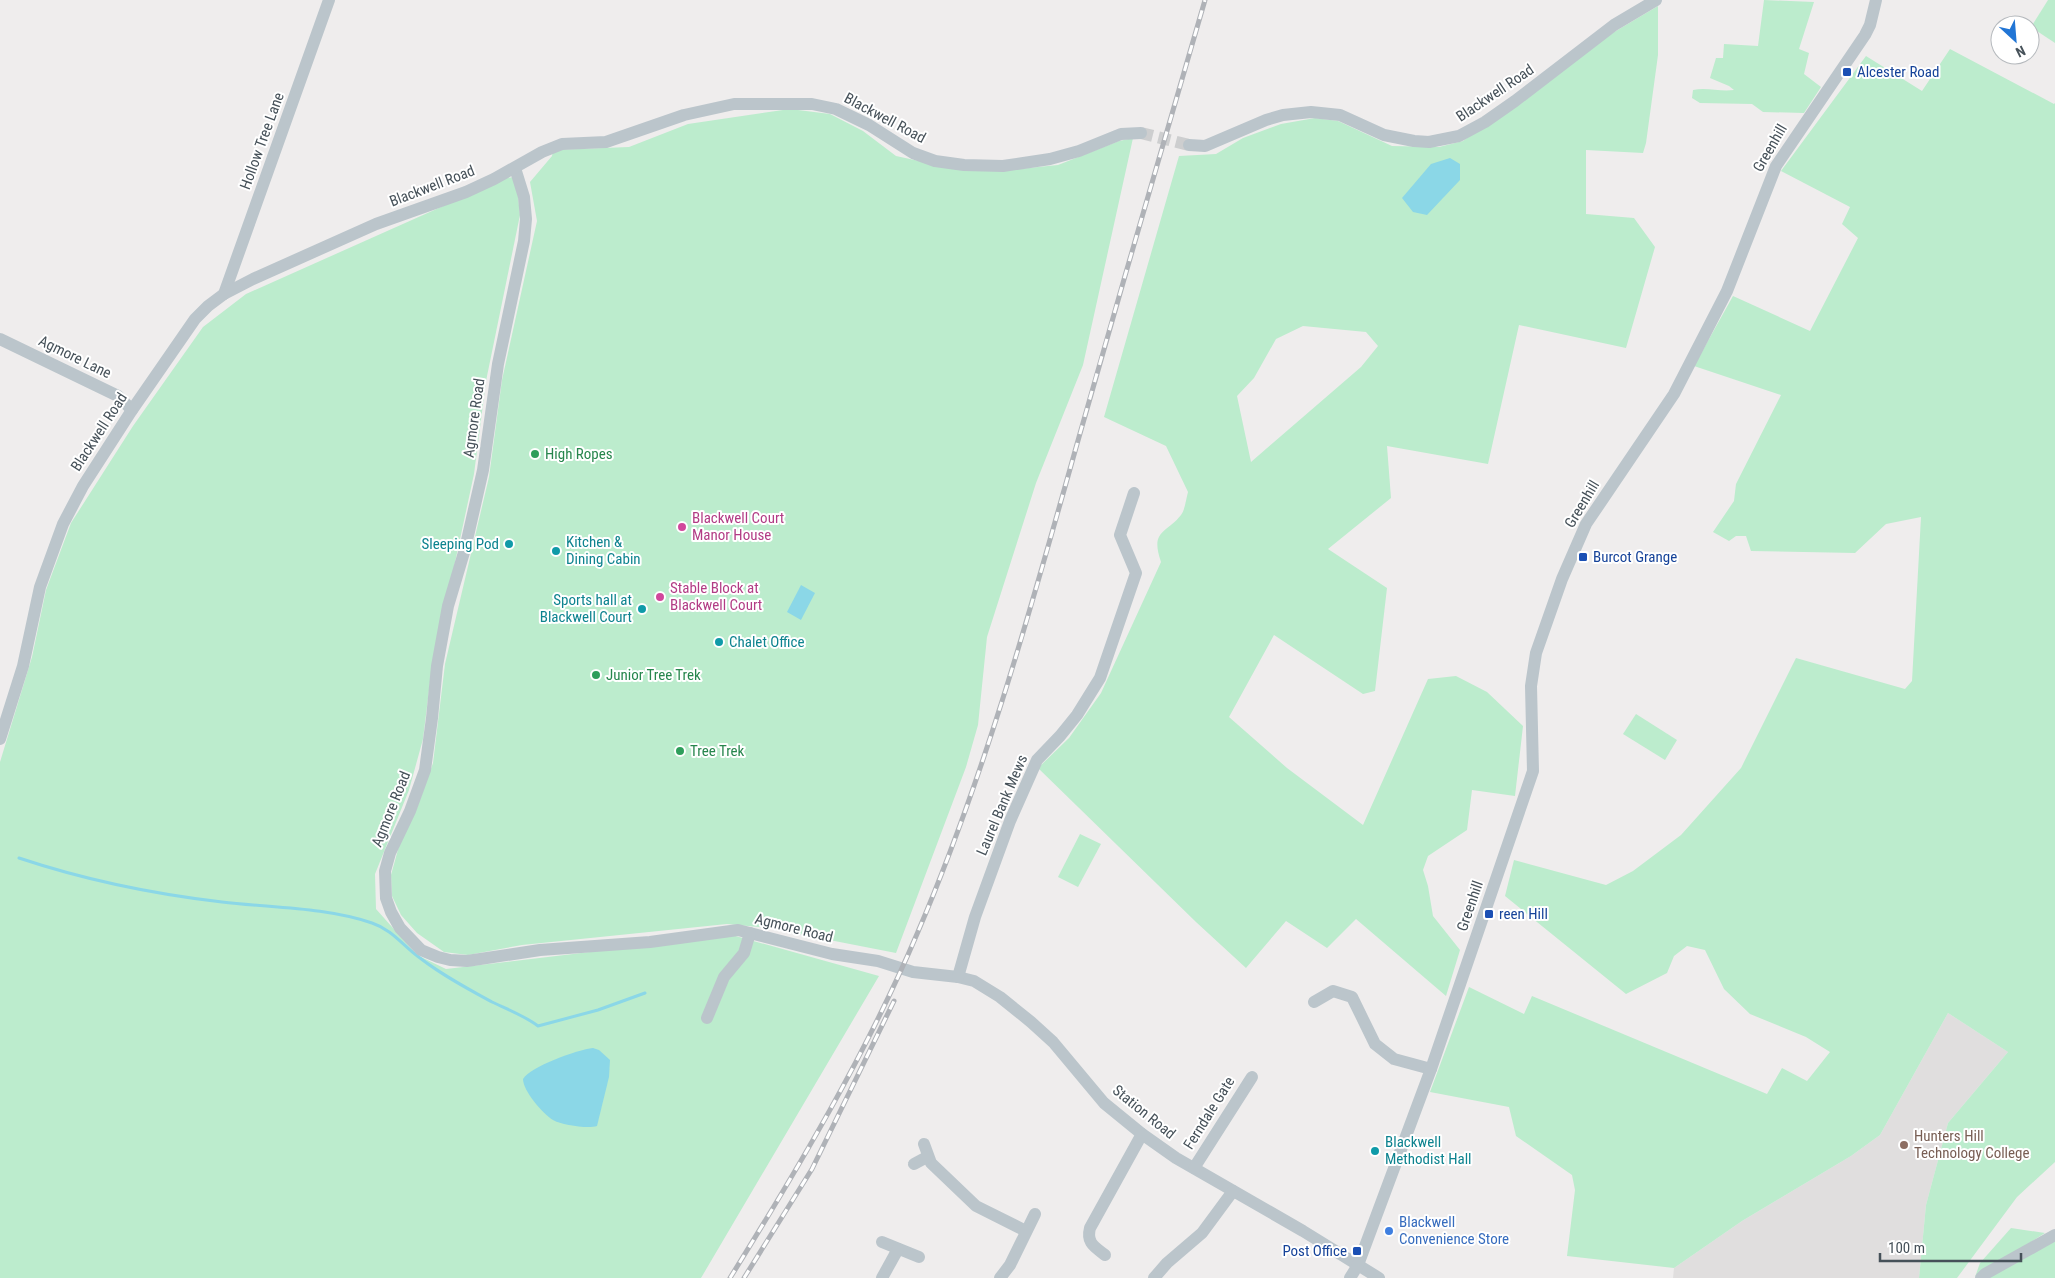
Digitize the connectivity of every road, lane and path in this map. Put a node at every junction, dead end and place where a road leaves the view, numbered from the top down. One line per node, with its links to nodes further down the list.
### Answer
1 (330, 0): 7 (street, Hollow Tree Lane)
2 (1656, 0): 5 (street, Blackwell Road)
3 (1876, 0): 17 (street, Greenhill)
4 (1141, 133): 6 (street, Blackwell Road)
5 (1189, 145)
6 (515, 168): 7 (street, Blackwell Road); 12 (street, Agmore Road)
7 (224, 294): 9 (street, Blackwell Road)
8 (0, 339): 9 (street, Agmore Lane)
9 (132, 410): 11 (street, Blackwell Road)
10 (1134, 492): 14 (street, Laurel Bank Mews)
11 (0, 739)
12 (750, 933): 13 (street, Agmore Road); 16 (street)
13 (896, 966): 14 (street, Station Road)
14 (958, 977): 19 (street, Station Road)
15 (1314, 1002): 17 (street)
16 (707, 1018)
17 (1431, 1069): 32 (street, Greenhill)
18 (1252, 1076): 23 (street, Ferndale Gate)
19 (1142, 1134): 23 (street, Station Road); 30 (street)
20 (924, 1144): 21 (street)
21 (927, 1157): 22 (street); 26 (street)
22 (914, 1164)
23 (1194, 1168): 24 (street, Station Road)
24 (1233, 1191): 32 (street, Station Road); 35 (street)
25 (1035, 1214): 26 (street)
26 (1026, 1231): 34 (street)
27 (2055, 1235): 38 (street)
28 (882, 1242): 29 (street)
29 (898, 1249): 31 (street); 33 (street)
30 (1106, 1255)
31 (919, 1257)
32 (1358, 1265): 36 (street, Greenhill); 37 (street, Station Road)
33 (882, 1278)
34 (1000, 1278)
35 (1154, 1278)
36 (1350, 1278)
37 (1380, 1278)
38 (1981, 1278)

